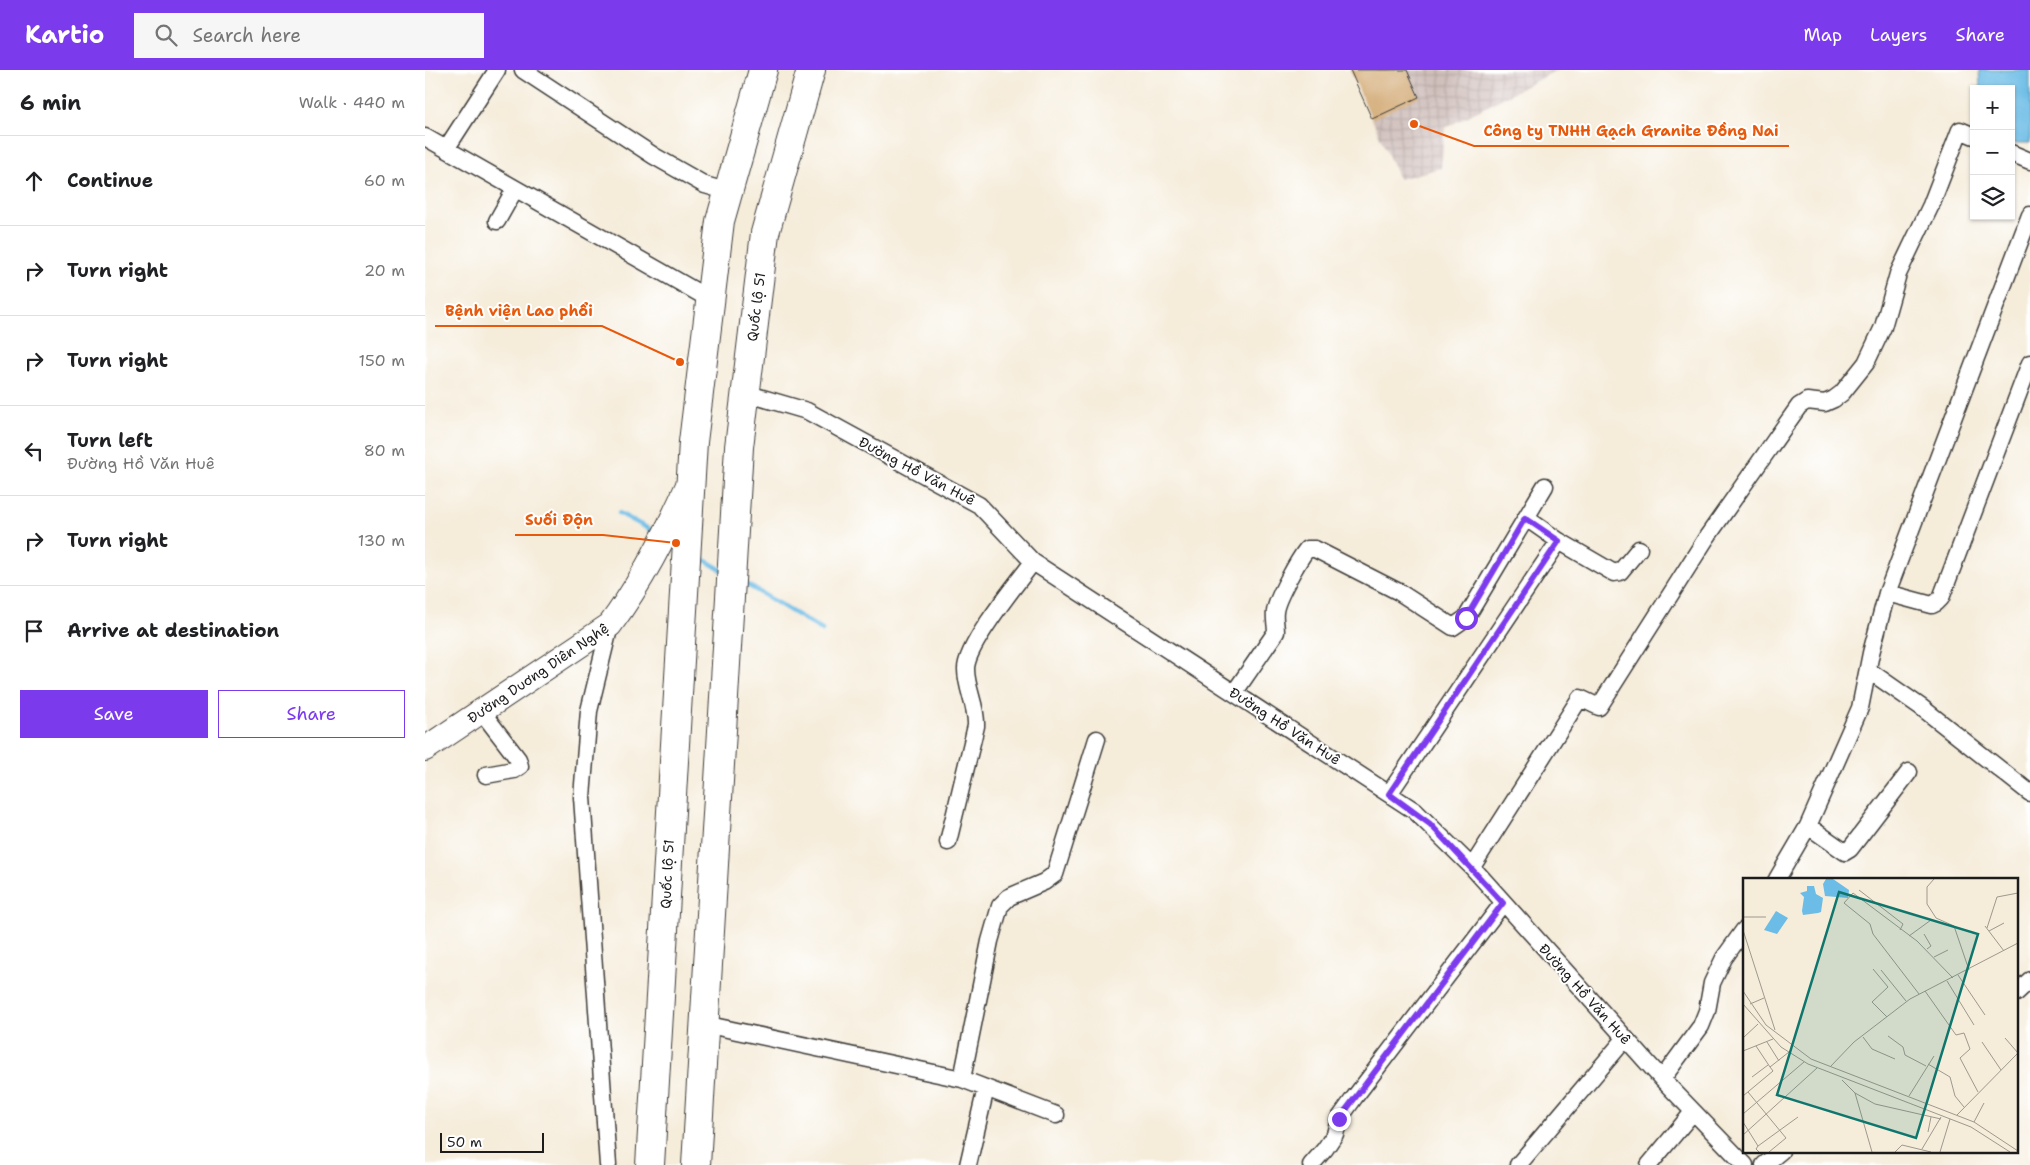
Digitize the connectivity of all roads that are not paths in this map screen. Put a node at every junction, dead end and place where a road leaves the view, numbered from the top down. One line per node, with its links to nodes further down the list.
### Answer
1 (497, 70): 7 (street)
2 (763, 70): 11 (highway)
3 (811, 70): 16 (highway, Quốc lộ 51)
4 (532, 72): 11 (street)
5 (1970, 134): 36 (street)
6 (425, 137): 7 (street)
7 (446, 149): 10 (street)
8 (2015, 155): 9 (street)
9 (2030, 162)
10 (515, 189): 13 (street); 14 (street)
11 (729, 192): 14 (highway)
12 (2030, 215): 23 (street)
13 (497, 222)
14 (711, 300): 19 (highway)
15 (2030, 362): 23 (street)
16 (745, 392): 22 (street, Đường Hồ Văn Huê); 42 (highway, Quốc lộ 51)
17 (1545, 486): 18 (street)
18 (1525, 518): 20 (street); 26 (street)
19 (679, 531): 24 (street, Đường Duơng Diên Nghệ); 51 (highway, Quốc lộ 51)
20 (1559, 541): 21 (street); 33 (street)
21 (1639, 549)
22 (1033, 562): 26 (street, Đường Hồ Văn Huê); 35 (street)
23 (1887, 593): 25 (street)
24 (610, 625): 27 (street, Đường Duơng Diên Nghệ); 50 (street)
25 (1868, 670): 32 (street); 34 (street)
26 (1234, 693): 33 (street, Đường Hồ Văn Huê)
27 (482, 712): 29 (street, Đường Duơng Diên Nghệ); 31 (street)
28 (1097, 739): 44 (street)
29 (425, 749)
30 (1909, 772): 34 (street)
31 (486, 775)
32 (2030, 793)
33 (1389, 794): 36 (street, Đường Hồ Văn Huê)
34 (1808, 826): 37 (street)
35 (948, 842)
36 (1472, 867): 38 (street, Đường Hồ Văn Huê)
37 (1778, 878)
38 (1503, 903): 43 (street, Đường Hồ Văn Huê); 54 (street)
39 (1743, 931): 45 (street)
40 (2030, 980): 41 (street)
41 (2017, 992)
42 (704, 1024): 44 (street); 52 (highway)
43 (1625, 1039): 45 (street, Đường Hồ Văn Huê); 55 (street)
44 (962, 1079): 46 (street)
45 (1662, 1079): 47 (street, Đường Hồ Văn Huê)
46 (986, 1088): 48 (street); 53 (street)
47 (1693, 1112): 56 (street); 57 (street, Đường Hồ Văn Huê)
48 (1056, 1115)
49 (1780, 1152): 58 (street)
50 (608, 1165)
51 (650, 1165)
52 (696, 1165)
53 (967, 1165)
54 (1311, 1165)
55 (1518, 1165)
56 (1649, 1165)
57 (1745, 1165)
58 (1764, 1165)

